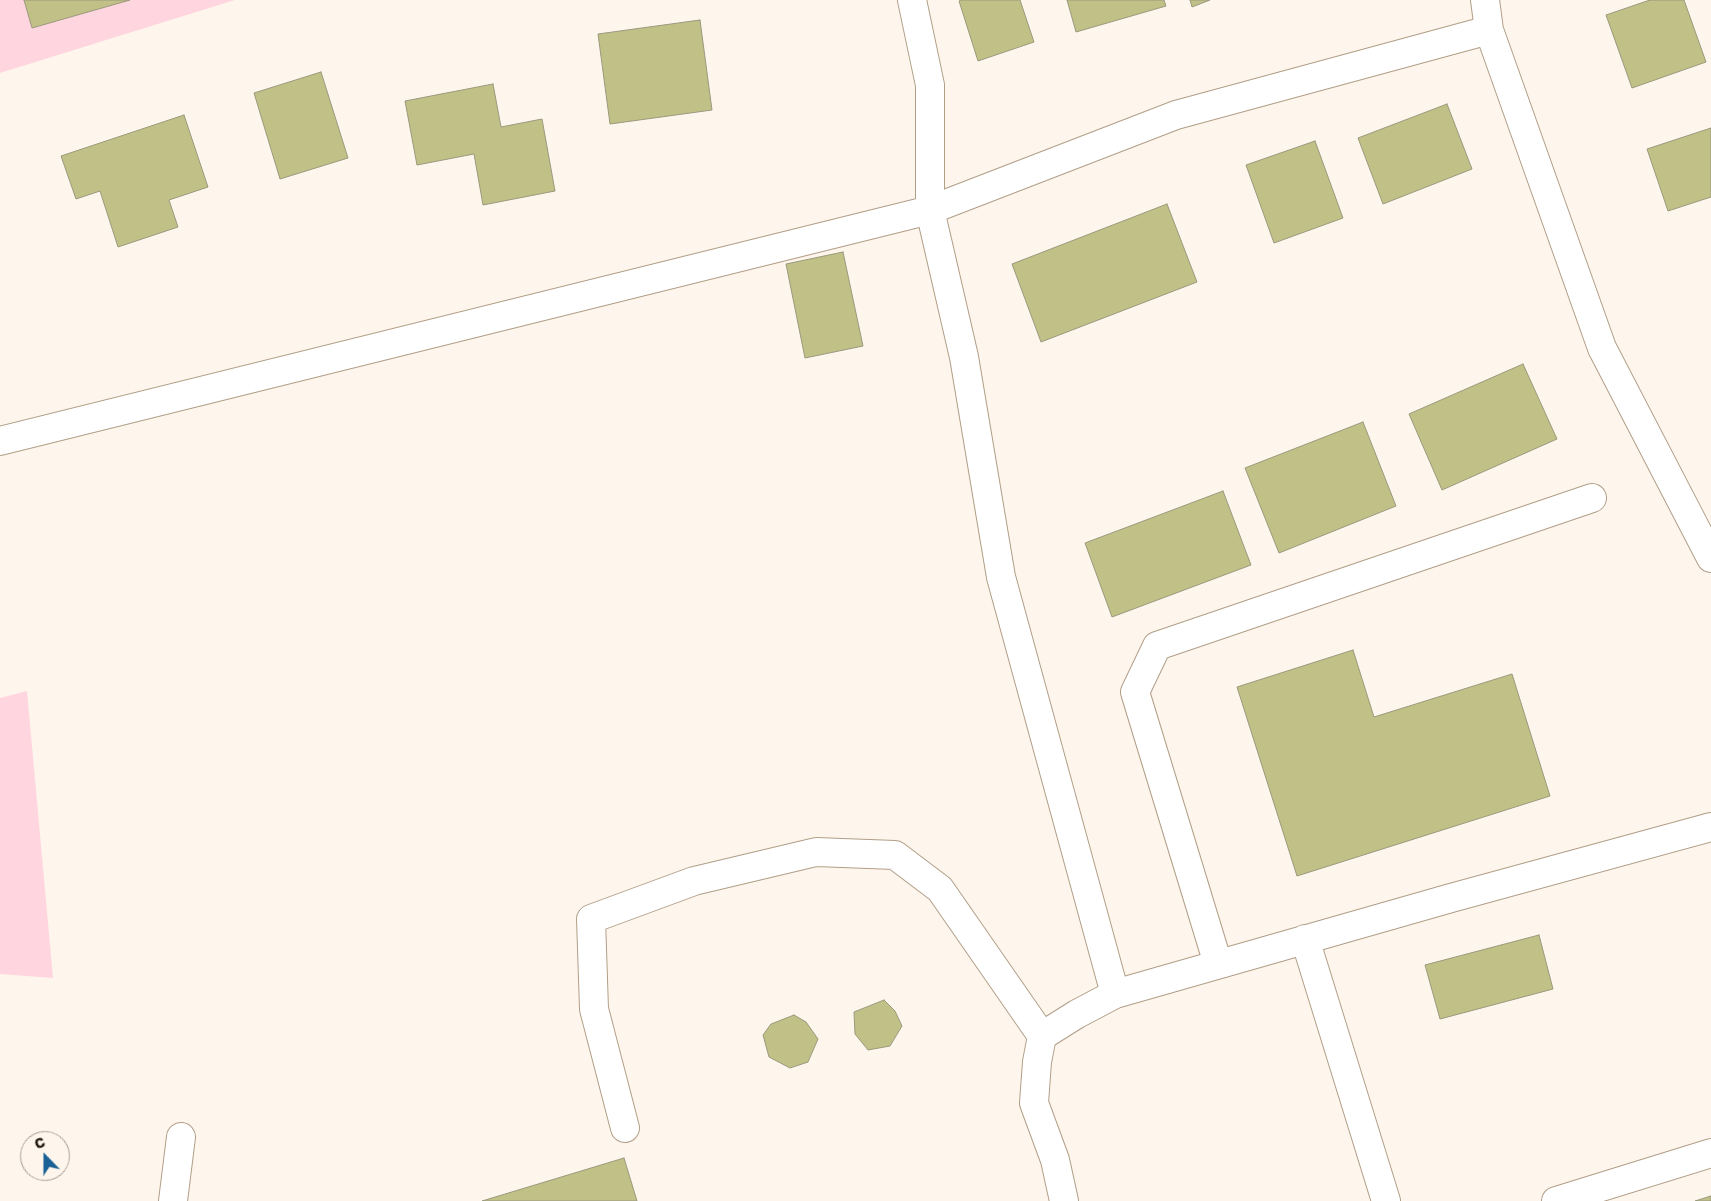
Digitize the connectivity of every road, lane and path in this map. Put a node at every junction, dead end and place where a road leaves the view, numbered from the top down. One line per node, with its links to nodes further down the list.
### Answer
1 (912, 0): 4 (street)
2 (1485, 0): 3 (street)
3 (1489, 30): 4 (street); 7 (street)
4 (930, 210): 5 (street); 11 (street)
5 (0, 441)
6 (1592, 498): 10 (street)
7 (1711, 558)
8 (1711, 827): 9 (street)
9 (1305, 939): 10 (street); 18 (street)
10 (1218, 964): 11 (street)
11 (1115, 994): 12 (street)
12 (1042, 1036): 13 (street); 17 (street)
13 (625, 1128)
14 (182, 1137): 16 (street)
15 (1711, 1153): 19 (street)
16 (173, 1201)
17 (1064, 1201)
18 (1386, 1201)
19 (1556, 1201)

